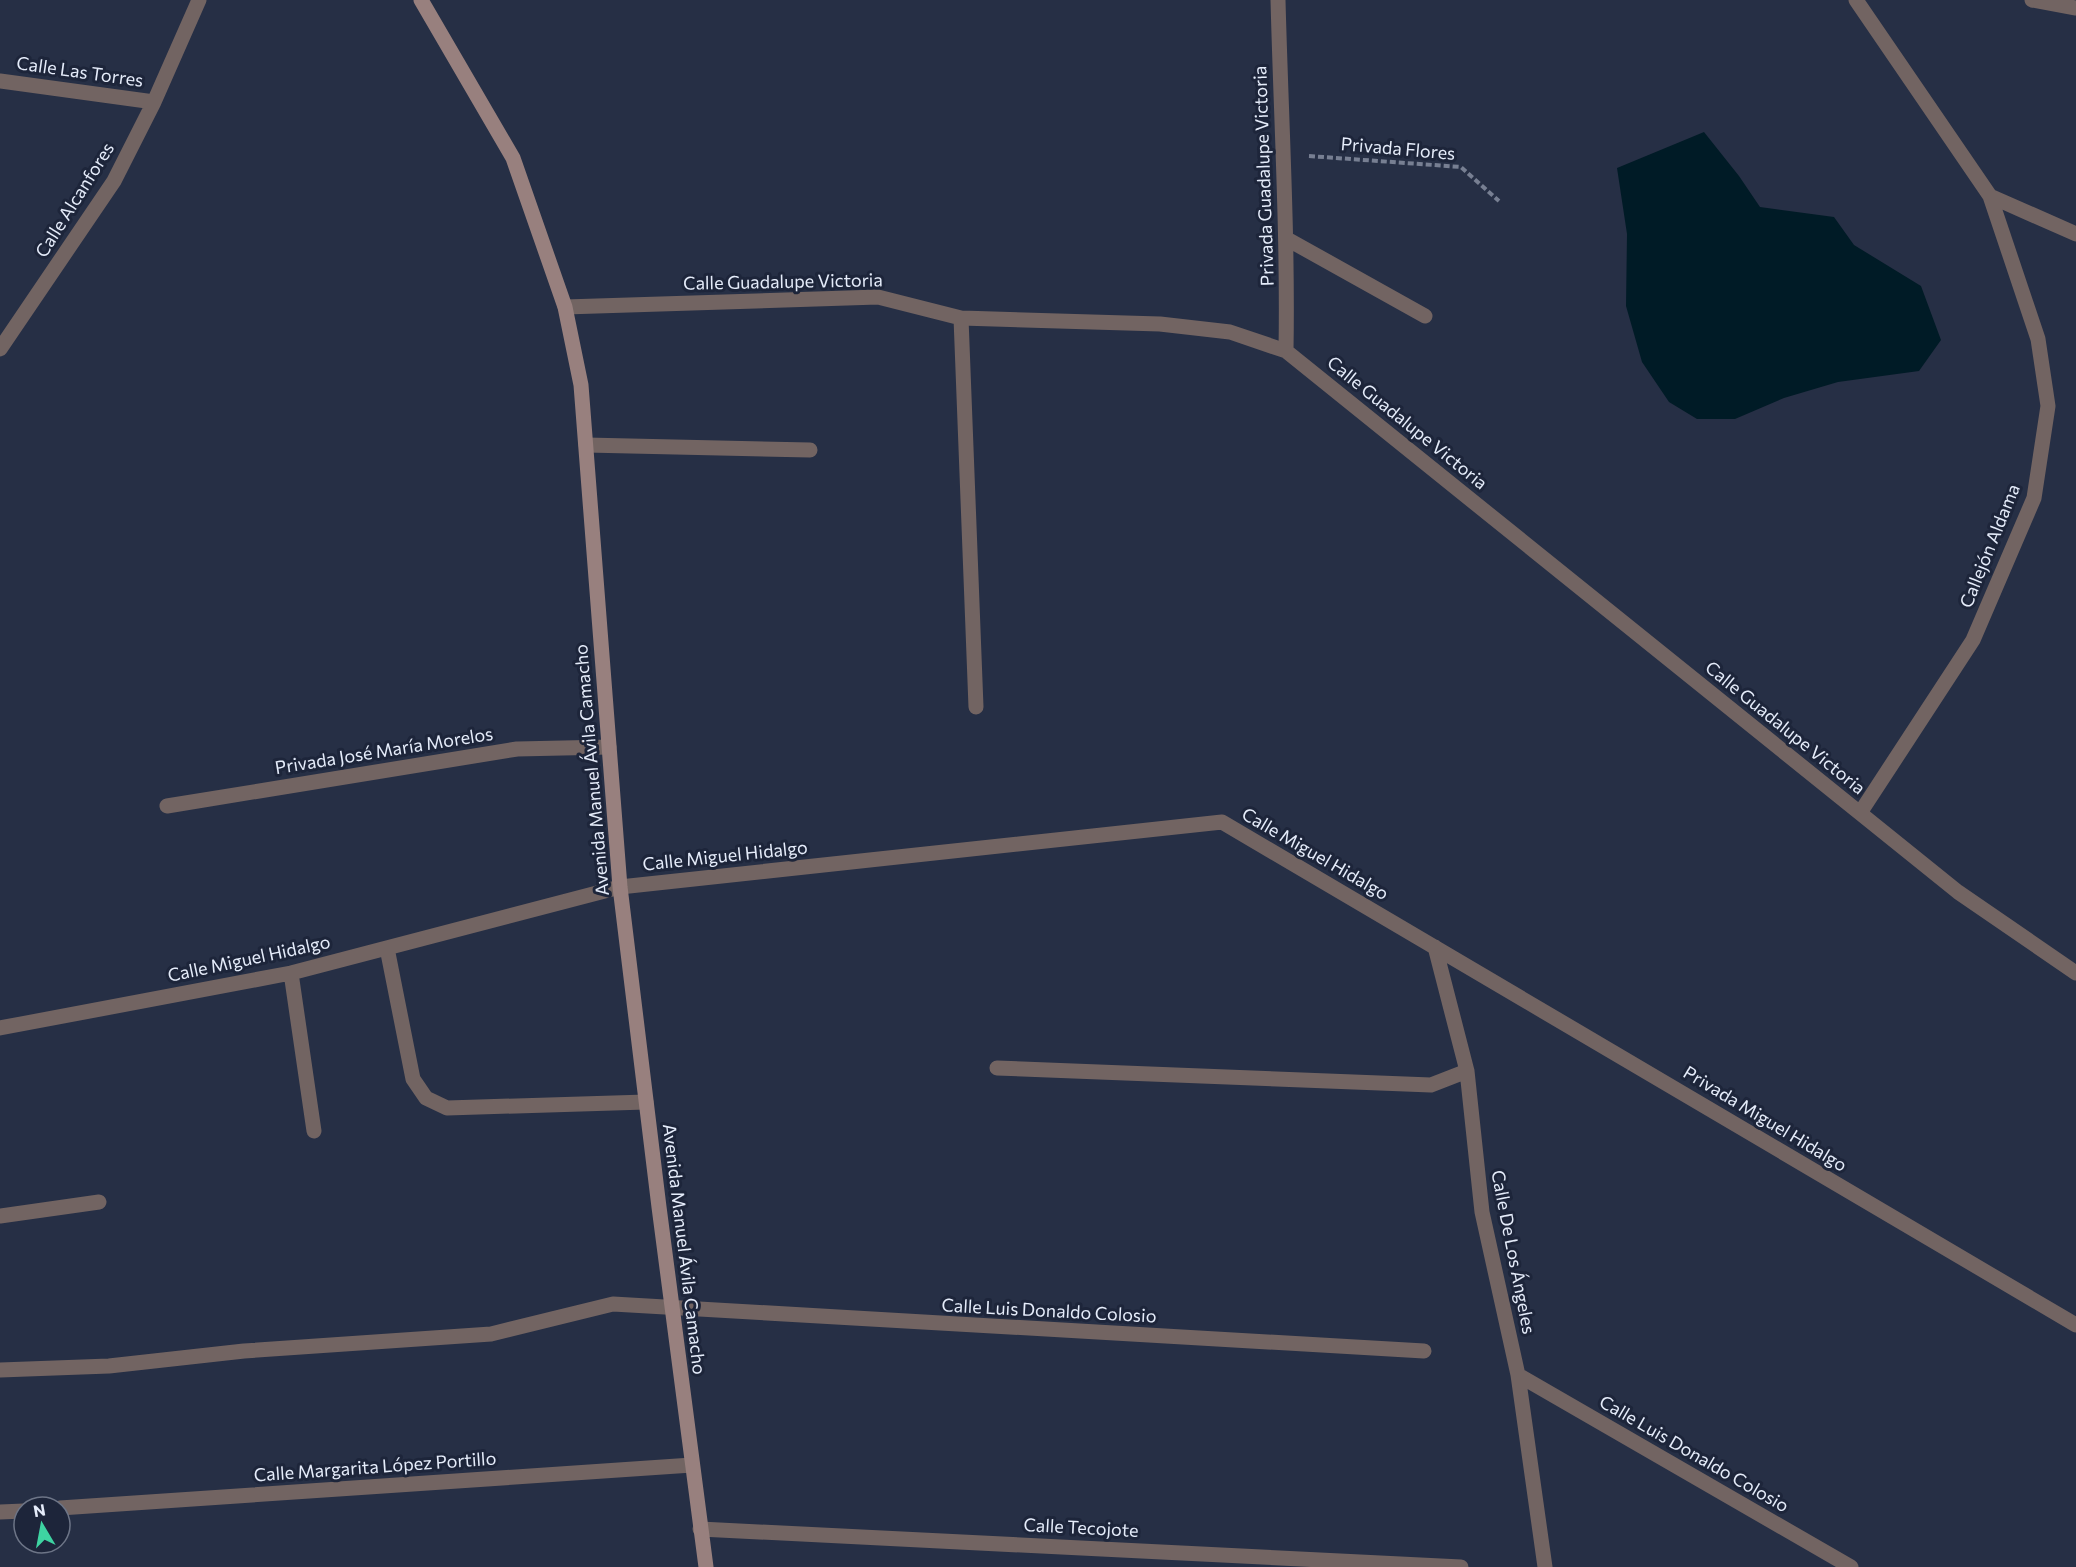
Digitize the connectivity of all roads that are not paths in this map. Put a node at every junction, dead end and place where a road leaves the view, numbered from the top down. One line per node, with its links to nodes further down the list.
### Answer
1 (199, 0): 8 (street, Calle Alcanfores)
2 (421, 0): 12 (street, Avenida Manuel Ávila Camacho)
3 (1278, 0): 11 (street, Privada Guadalupe Victoria)
4 (1856, 0): 9 (street, Callejón Aldama)
5 (2032, 0): 6 (street)
6 (2076, 8)
7 (0, 81): 8 (street, Calle Las Torres)
8 (154, 102): 15 (street, Calle Alcanfores)
9 (1990, 196): 10 (street); 22 (street, Callejón Aldama)
10 (2076, 234)
11 (1287, 239): 13 (street); 16 (street, Privada Guadalupe Victoria)
12 (565, 307): 14 (street, Calle Guadalupe Victoria); 17 (street, Avenida Manuel Ávila Camacho)
13 (1425, 316)
14 (961, 318): 16 (street, Calle Guadalupe Victoria); 19 (street)
15 (0, 349)
16 (1286, 351): 22 (street, Calle Guadalupe Victoria)
17 (586, 445): 18 (street); 20 (street, Avenida Manuel Ávila Camacho)
18 (810, 450)
19 (976, 707)
20 (609, 747): 21 (street, Privada José María Morelos); 23 (street, Avenida Manuel Ávila Camacho)
21 (167, 806)
22 (1860, 813): 27 (street, Calle Guadalupe Victoria)
23 (620, 887): 24 (street, Calle Miguel Hidalgo); 25 (street, Calle Miguel Hidalgo); 31 (street, Avenida Manuel Ávila Camacho)
24 (1435, 947): 30 (street, Calle De Los Ángeles); 36 (street, Privada Miguel Hidalgo)
25 (387, 948): 26 (street, Calle Miguel Hidalgo); 31 (street)
26 (291, 973): 28 (street, Calle Miguel Hidalgo); 32 (street)
27 (2076, 973)
28 (0, 1028)
29 (997, 1068): 30 (street)
30 (1467, 1071): 39 (street, Calle De Los Ángeles)
31 (646, 1102): 35 (street, Avenida Manuel Ávila Camacho)
32 (314, 1131)
33 (99, 1202): 34 (street)
34 (0, 1216)
35 (672, 1309): 37 (street, Calle Luis Donaldo Colosio); 38 (street, Calle Luis Donaldo Colosio); 40 (street, Avenida Manuel Ávila Camacho)
36 (2076, 1325)
37 (1424, 1351)
38 (0, 1370)
39 (1518, 1375): 45 (street, Calle De Los Ángeles); 46 (street, Calle Luis Donaldo Colosio)
40 (692, 1465): 41 (street, Calle Margarita López Portillo); 42 (street, Avenida Manuel Ávila Camacho)
41 (72, 1507)
42 (700, 1529): 43 (street, Avenida Manuel Ávila Camacho); 44 (street, Calle Tecojote)
43 (706, 1567)
44 (1461, 1567)
45 (1545, 1567)
46 (1851, 1567)

